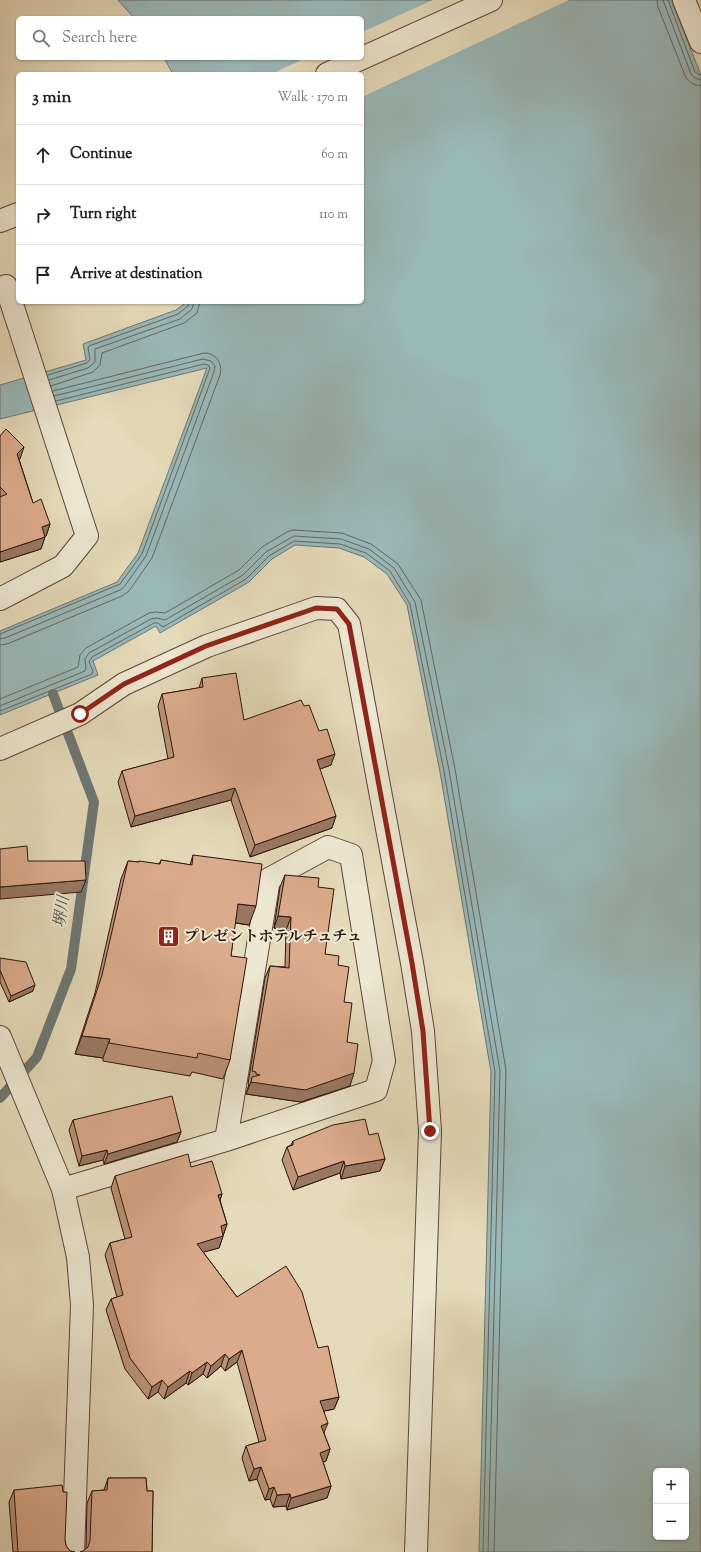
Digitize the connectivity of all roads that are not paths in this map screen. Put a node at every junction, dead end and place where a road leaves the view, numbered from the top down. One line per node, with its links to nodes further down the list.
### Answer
1 (491, 0): 4 (street)
2 (684, 0): 3 (street)
3 (701, 42)
4 (364, 57)
5 (358, 60): 6 (street)
6 (331, 72)
7 (6, 286): 8 (street)
8 (0, 599)
9 (0, 749): 14 (street)
10 (2, 1043): 12 (street)
11 (226, 1140): 11 (street); 12 (street)
12 (63, 1189): 13 (street)
13 (73, 1552)
14 (416, 1552)

